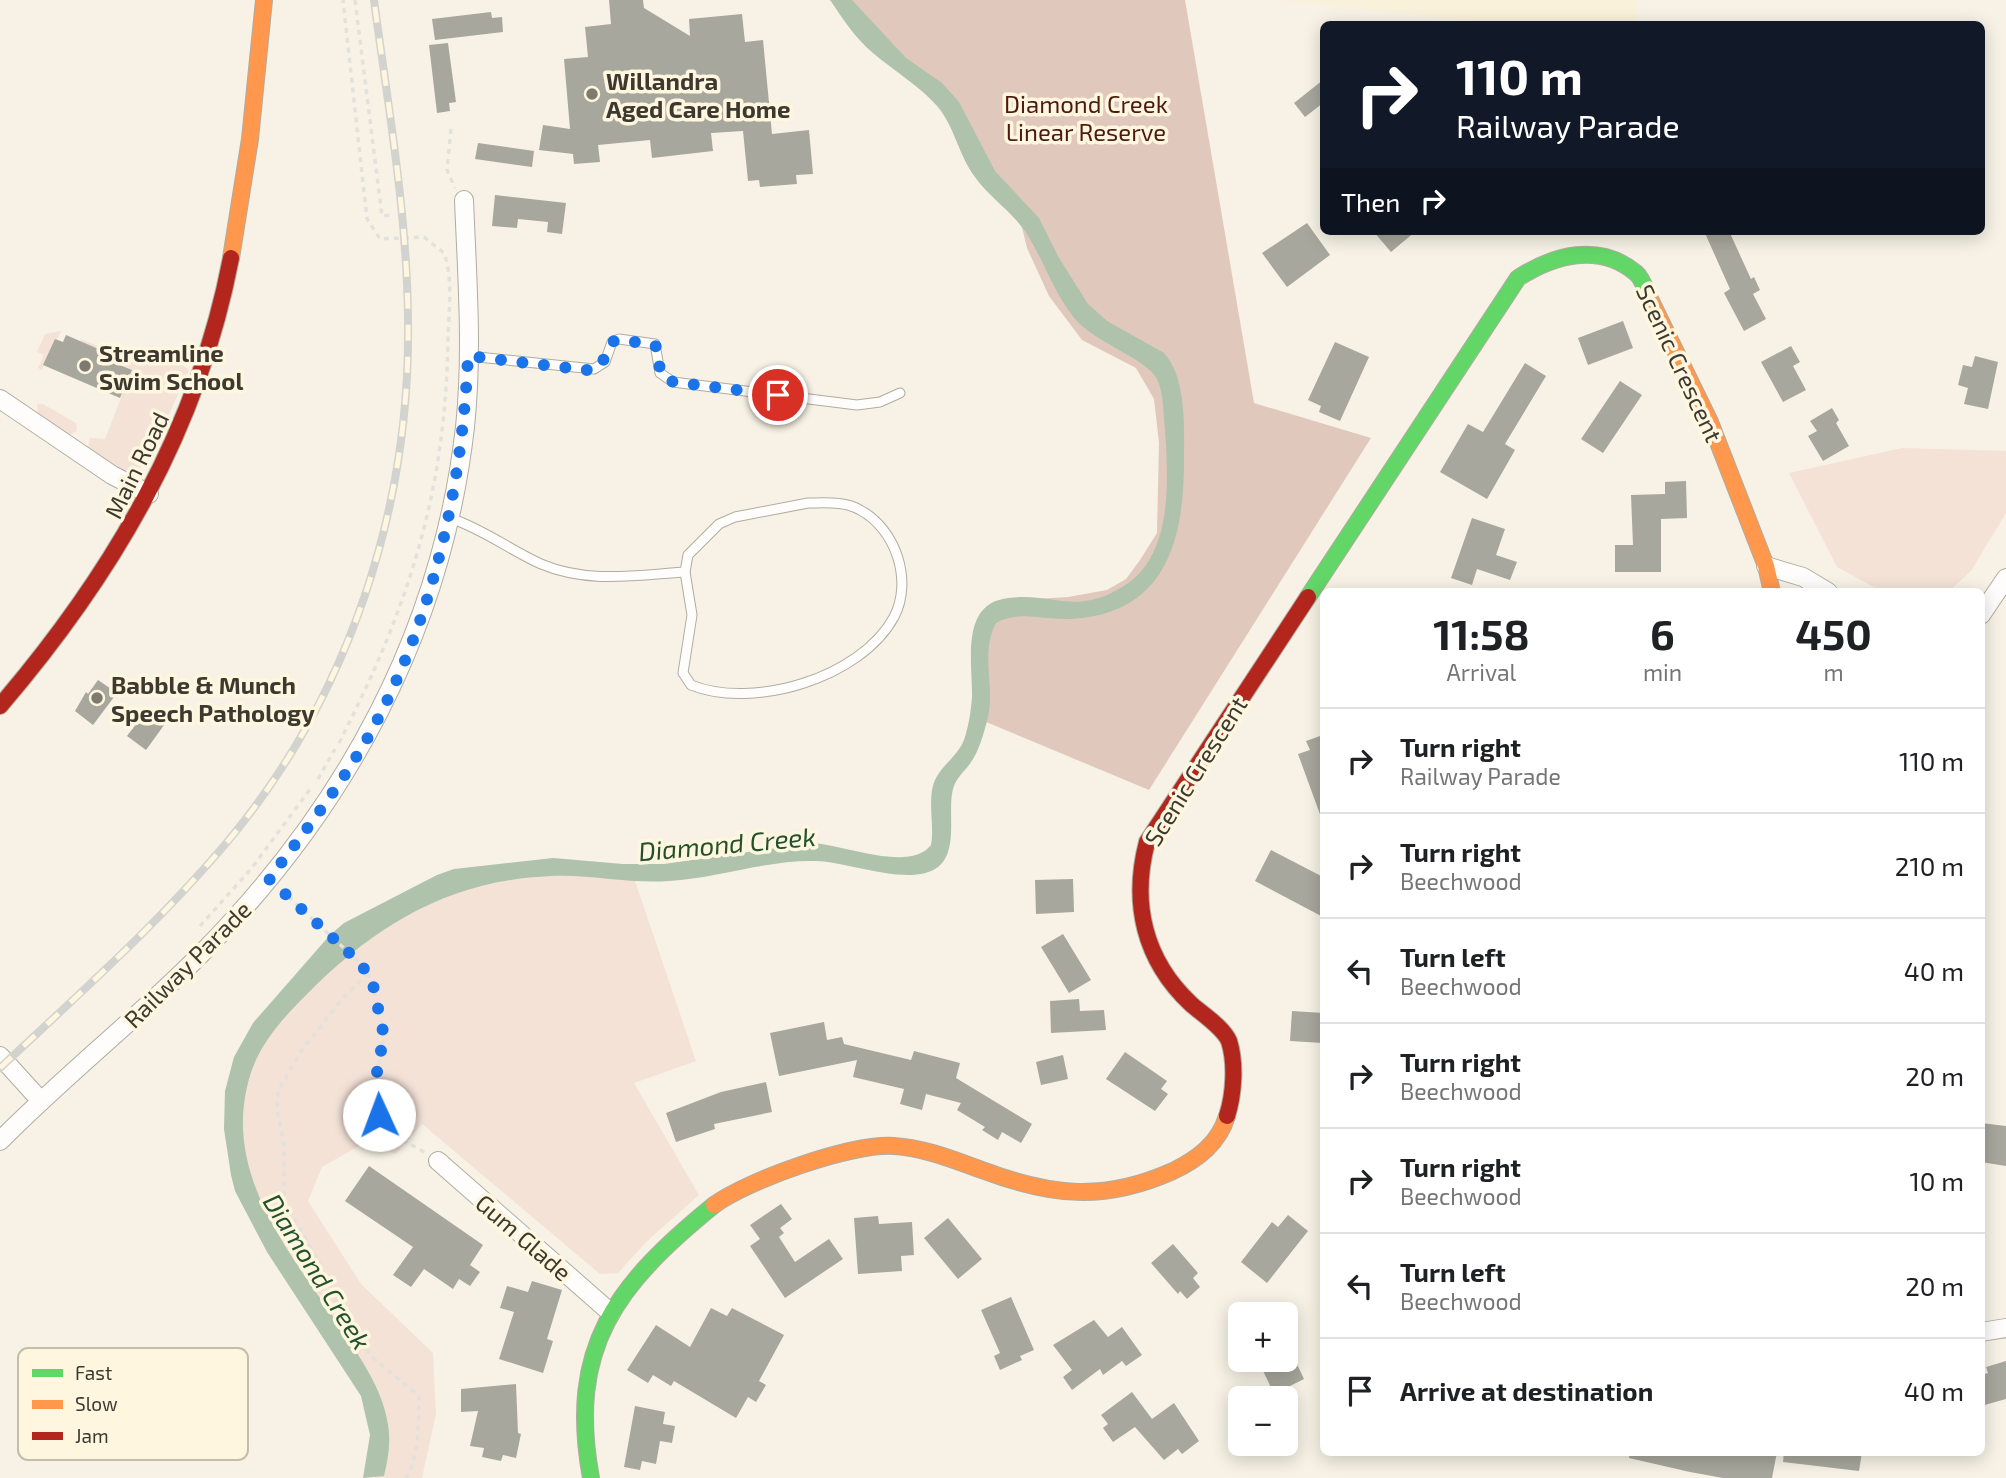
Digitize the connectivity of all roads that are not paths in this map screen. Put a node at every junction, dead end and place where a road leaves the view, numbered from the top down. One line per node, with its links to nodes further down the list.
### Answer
1 (264, 0): 6 (street, Main Road)
2 (464, 200): 3 (street, Railway Parade)
3 (468, 356): 4 (lane); 7 (street, Railway Parade)
4 (900, 393)
5 (0, 398): 6 (street)
6 (149, 494): 14 (street, Main Road)
7 (450, 518): 9 (lane); 16 (street, Railway Parade)
8 (1766, 566): 11 (street, Scenic Crescent); 12 (street); 19 (street, Scenic Crescent)
9 (685, 572): 9 (lane)
10 (2006, 578): 13 (street)
11 (1771, 588)
12 (1821, 588)
13 (1985, 609)
14 (0, 706)
15 (0, 1056): 16 (street)
16 (41, 1101): 17 (street, Railway Parade)
17 (0, 1141)
18 (438, 1161): 19 (street, Gum Glade)
19 (611, 1313): 22 (street, Scenic Crescent)
20 (2006, 1328): 21 (street)
21 (1985, 1331)
22 (591, 1478)

